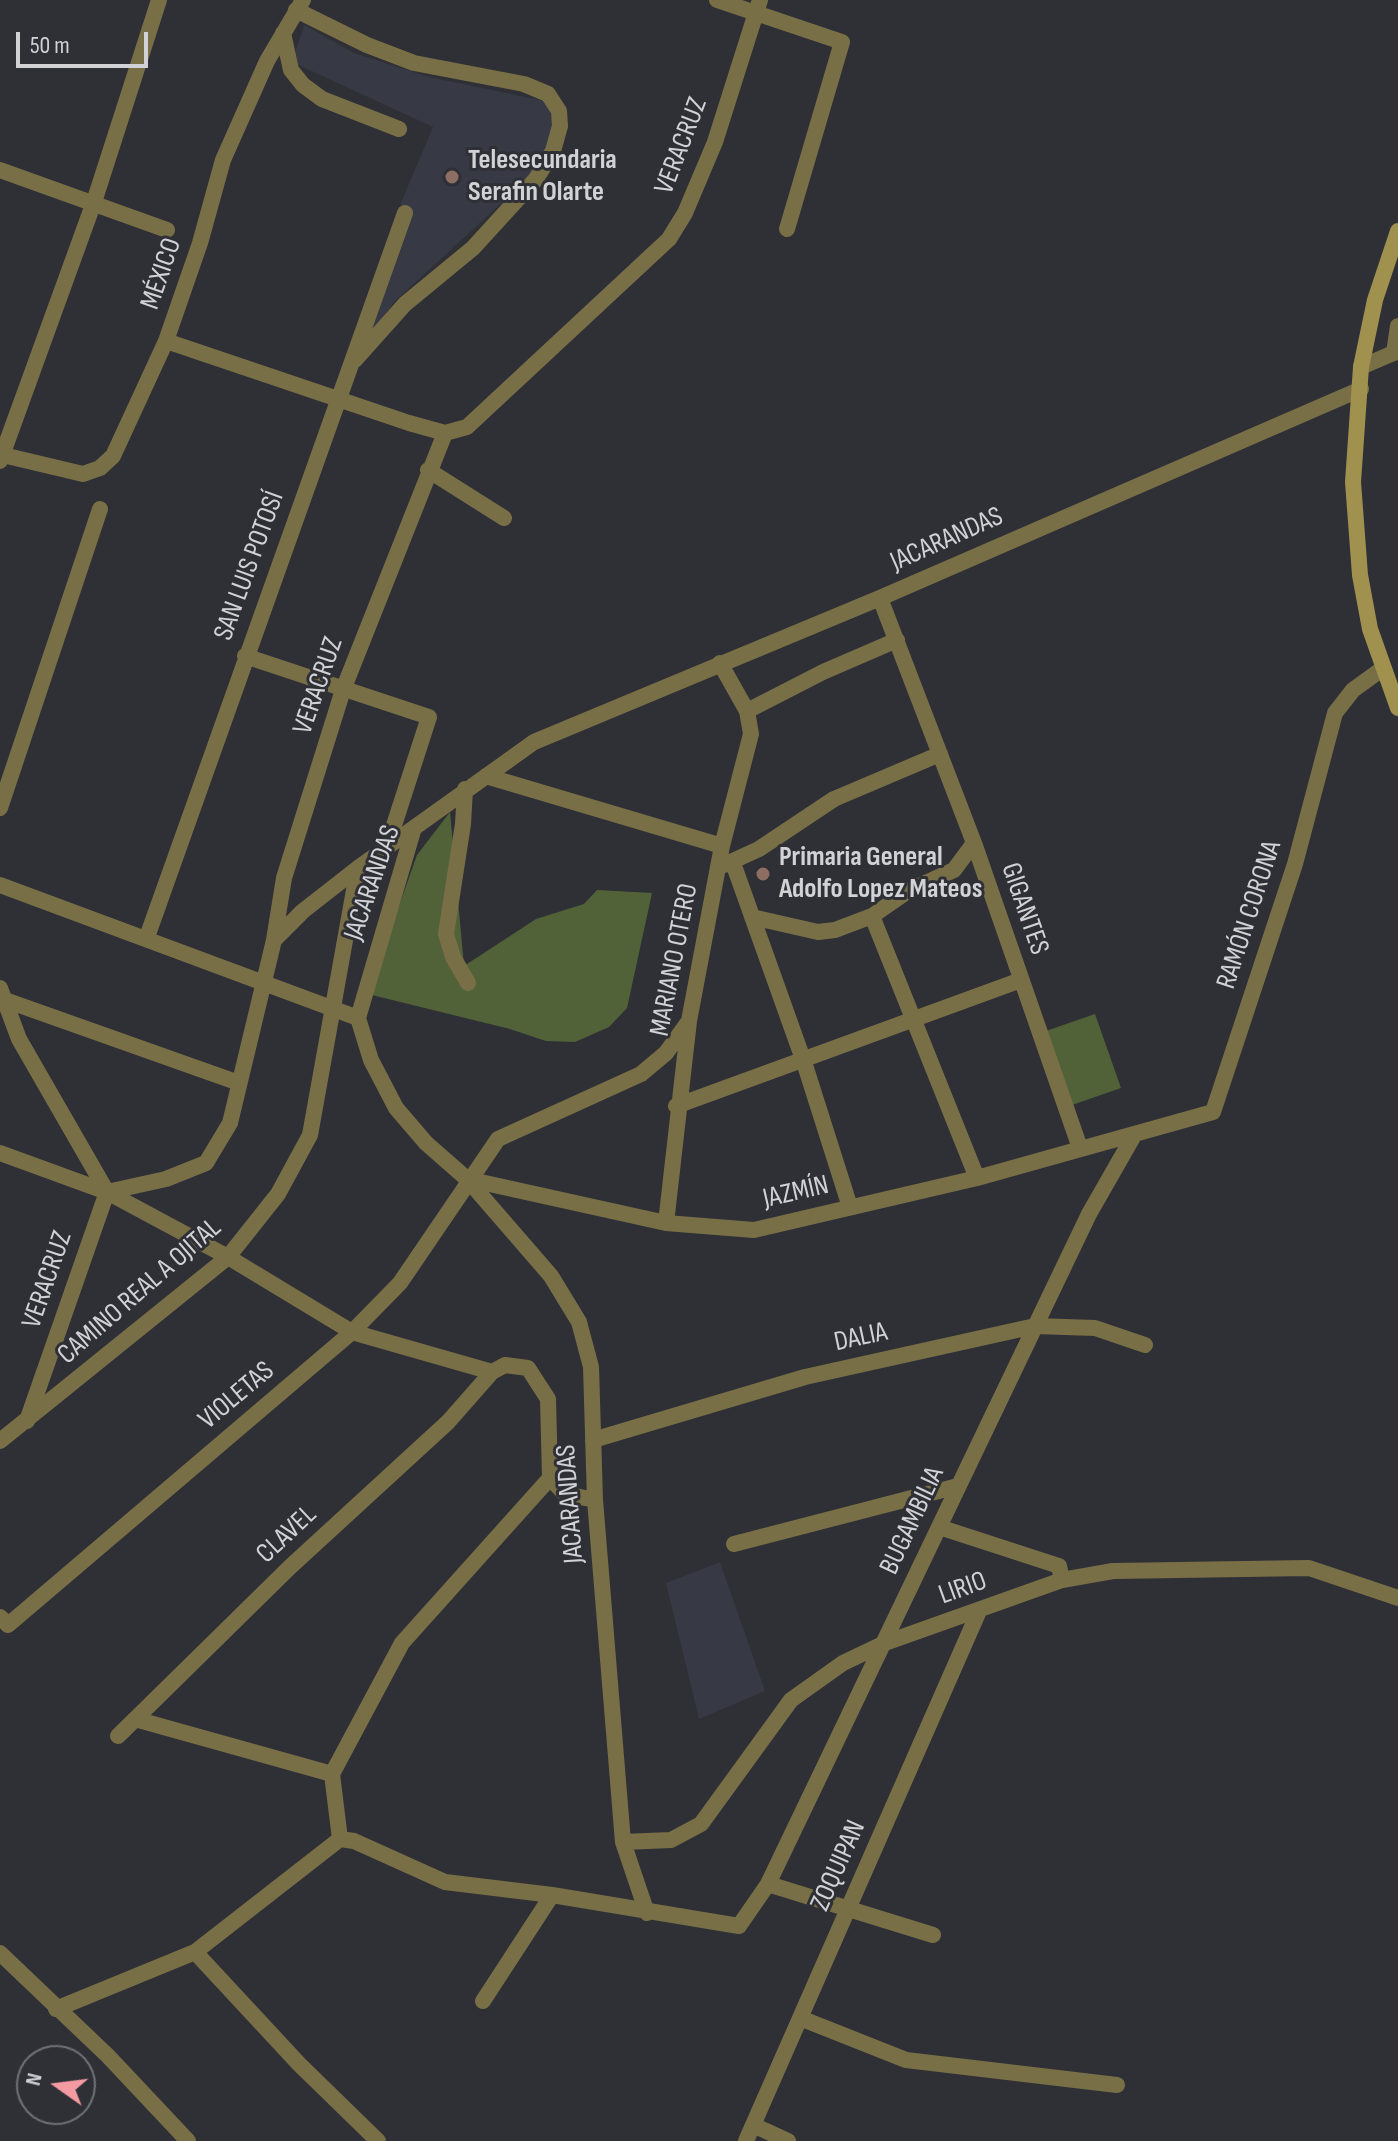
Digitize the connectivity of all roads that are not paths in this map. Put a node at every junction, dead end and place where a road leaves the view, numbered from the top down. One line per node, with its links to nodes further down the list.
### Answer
1 (717, 0): 4 (street)
2 (155, 1): 8 (street)
3 (299, 5): 5 (street, MÉXICO); 16 (street)
4 (758, 7): 10 (street); 20 (street, VERACRUZ)
5 (283, 33): 6 (street); 14 (street, MÉXICO)
6 (399, 129)
7 (0, 170): 8 (street)
8 (94, 202): 11 (street); 21 (street)
9 (405, 213): 16 (street, SAN LUIS POTOSÍ)
10 (787, 229)
11 (167, 230)
12 (1398, 231): 17 (main road)
13 (1398, 326): 15 (street)
14 (166, 341): 19 (street); 21 (street, MÉXICO)
15 (1396, 352): 17 (street)
16 (352, 363): 19 (street, SAN LUIS POTOSÍ)
17 (1361, 367): 18 (main road)
18 (1361, 389): 25 (street, JACARANDAS); 29 (main road)
19 (339, 397): 20 (street); 27 (street, SAN LUIS POTOSÍ)
20 (445, 433): 22 (street, VERACRUZ)
21 (1, 458)
22 (428, 470): 24 (street); 30 (street, VERACRUZ)
23 (100, 509): 36 (street)
24 (504, 518)
25 (880, 598): 26 (street, GIGANTES); 28 (street, JACARANDAS)
26 (897, 640): 32 (street); 33 (street, GIGANTES)
27 (245, 656): 30 (street); 46 (street, SAN LUIS POTOSÍ)
28 (720, 663): 32 (street, MARIANO OTERO); 34 (street, JACARANDAS)
29 (1382, 669): 31 (main road); 61 (street, RAMÓN CORONA)
30 (343, 690): 40 (street); 47 (street, VERACRUZ)
31 (1398, 708)
32 (747, 711): 39 (street, MARIANO OTERO)
33 (940, 754): 38 (street, GIGANTES); 41 (street)
34 (486, 776): 35 (street, JACARANDAS); 39 (street)
35 (465, 789): 37 (street, JACARANDAS); 50 (street)
36 (0, 808)
37 (414, 830): 40 (street); 54 (street, JACARANDAS)
38 (974, 843): 44 (street); 48 (street, GIGANTES)
39 (722, 846): 41 (street, MARIANO OTERO)
40 (386, 852): 42 (street)
41 (726, 865): 45 (street); 56 (street, MARIANO OTERO)
42 (358, 868): 47 (street); 52 (street, CAMINO REAL A OJITAL)
43 (0, 885): 46 (street)
44 (872, 916): 45 (street); 55 (street)
45 (752, 917): 58 (street)
46 (147, 937): 49 (street)
47 (274, 940): 49 (street, VERACRUZ)
48 (1021, 980): 55 (street); 62 (street, GIGANTES)
49 (263, 983): 52 (street); 59 (street, VERACRUZ)
50 (468, 983)
51 (2, 994): 57 (street); 59 (street)
52 (330, 1008): 54 (street); 69 (street, CAMINO REAL A OJITAL)
53 (0, 1017): 57 (street)
54 (358, 1018): 65 (street, JACARANDAS)
55 (914, 1019): 58 (street); 64 (street)
56 (689, 1021): 60 (street, MARIANO OTERO); 65 (street, VIOLETAS)
57 (19, 1039): 66 (street)
58 (804, 1062): 60 (street); 67 (street)
59 (239, 1083): 66 (street, VERACRUZ)
60 (676, 1106): 68 (street, MARIANO OTERO)
61 (1133, 1137): 62 (street, JAZMÍN); 70 (street, BUGAMBILIA)
62 (1080, 1148): 64 (street, JAZMÍN)
63 (0, 1153): 66 (street)
64 (977, 1178): 67 (street, JAZMÍN)
65 (467, 1179): 68 (street, JAZMÍN); 71 (street, VIOLETAS); 75 (street, JACARANDAS)
66 (107, 1192): 69 (street); 74 (street, VERACRUZ)
67 (850, 1207): 68 (street, JAZMÍN)
68 (666, 1223)
69 (228, 1257): 71 (street); 74 (street, CAMINO REAL A OJITAL)
70 (1035, 1326): 72 (street, DALIA); 75 (street, DALIA); 78 (street, BUGAMBILIA)
71 (352, 1332): 73 (street); 85 (street, VIOLETAS)
72 (1145, 1345)
73 (492, 1372): 77 (street); 87 (street, CLAVEL)
74 (27, 1421): 76 (street, CAMINO REAL A OJITAL)
75 (593, 1440): 79 (street, JACARANDAS)
76 (0, 1441)
77 (550, 1478): 79 (street); 89 (street)
78 (958, 1486): 80 (street, BUGAMBILIA); 81 (street)
79 (595, 1500): 91 (street, JACARANDAS)
80 (939, 1527): 82 (street); 86 (street, BUGAMBILIA)
81 (734, 1544)
82 (1062, 1580): 83 (street, LIRIO); 84 (street, LIRIO)
83 (1398, 1598)
84 (979, 1611): 86 (street, LIRIO); 94 (street, ZOQUIPAN)
85 (4, 1621)
86 (885, 1643): 91 (street, LIRIO); 92 (street, BUGAMBILIA)
87 (135, 1719): 88 (street, CLAVEL); 89 (street)
88 (118, 1736)
89 (332, 1774): 90 (street)
90 (340, 1839): 93 (street); 97 (street)
91 (623, 1842): 95 (street, JACARANDAS)
92 (768, 1884): 94 (street); 95 (street, BUGAMBILIA)
93 (552, 1895): 95 (street); 99 (street)
94 (847, 1911): 96 (street); 101 (street, ZOQUIPAN)
95 (647, 1913)
96 (933, 1935)
97 (195, 1952): 100 (street); 105 (street)
98 (0, 1953): 100 (street)
99 (483, 2001)
100 (56, 2009): 104 (street)
101 (800, 2018): 102 (street); 103 (street, ZOQUIPAN)
102 (1117, 2085)
103 (750, 2133): 106 (street)
104 (188, 2141)
105 (378, 2141)
106 (788, 2141)

